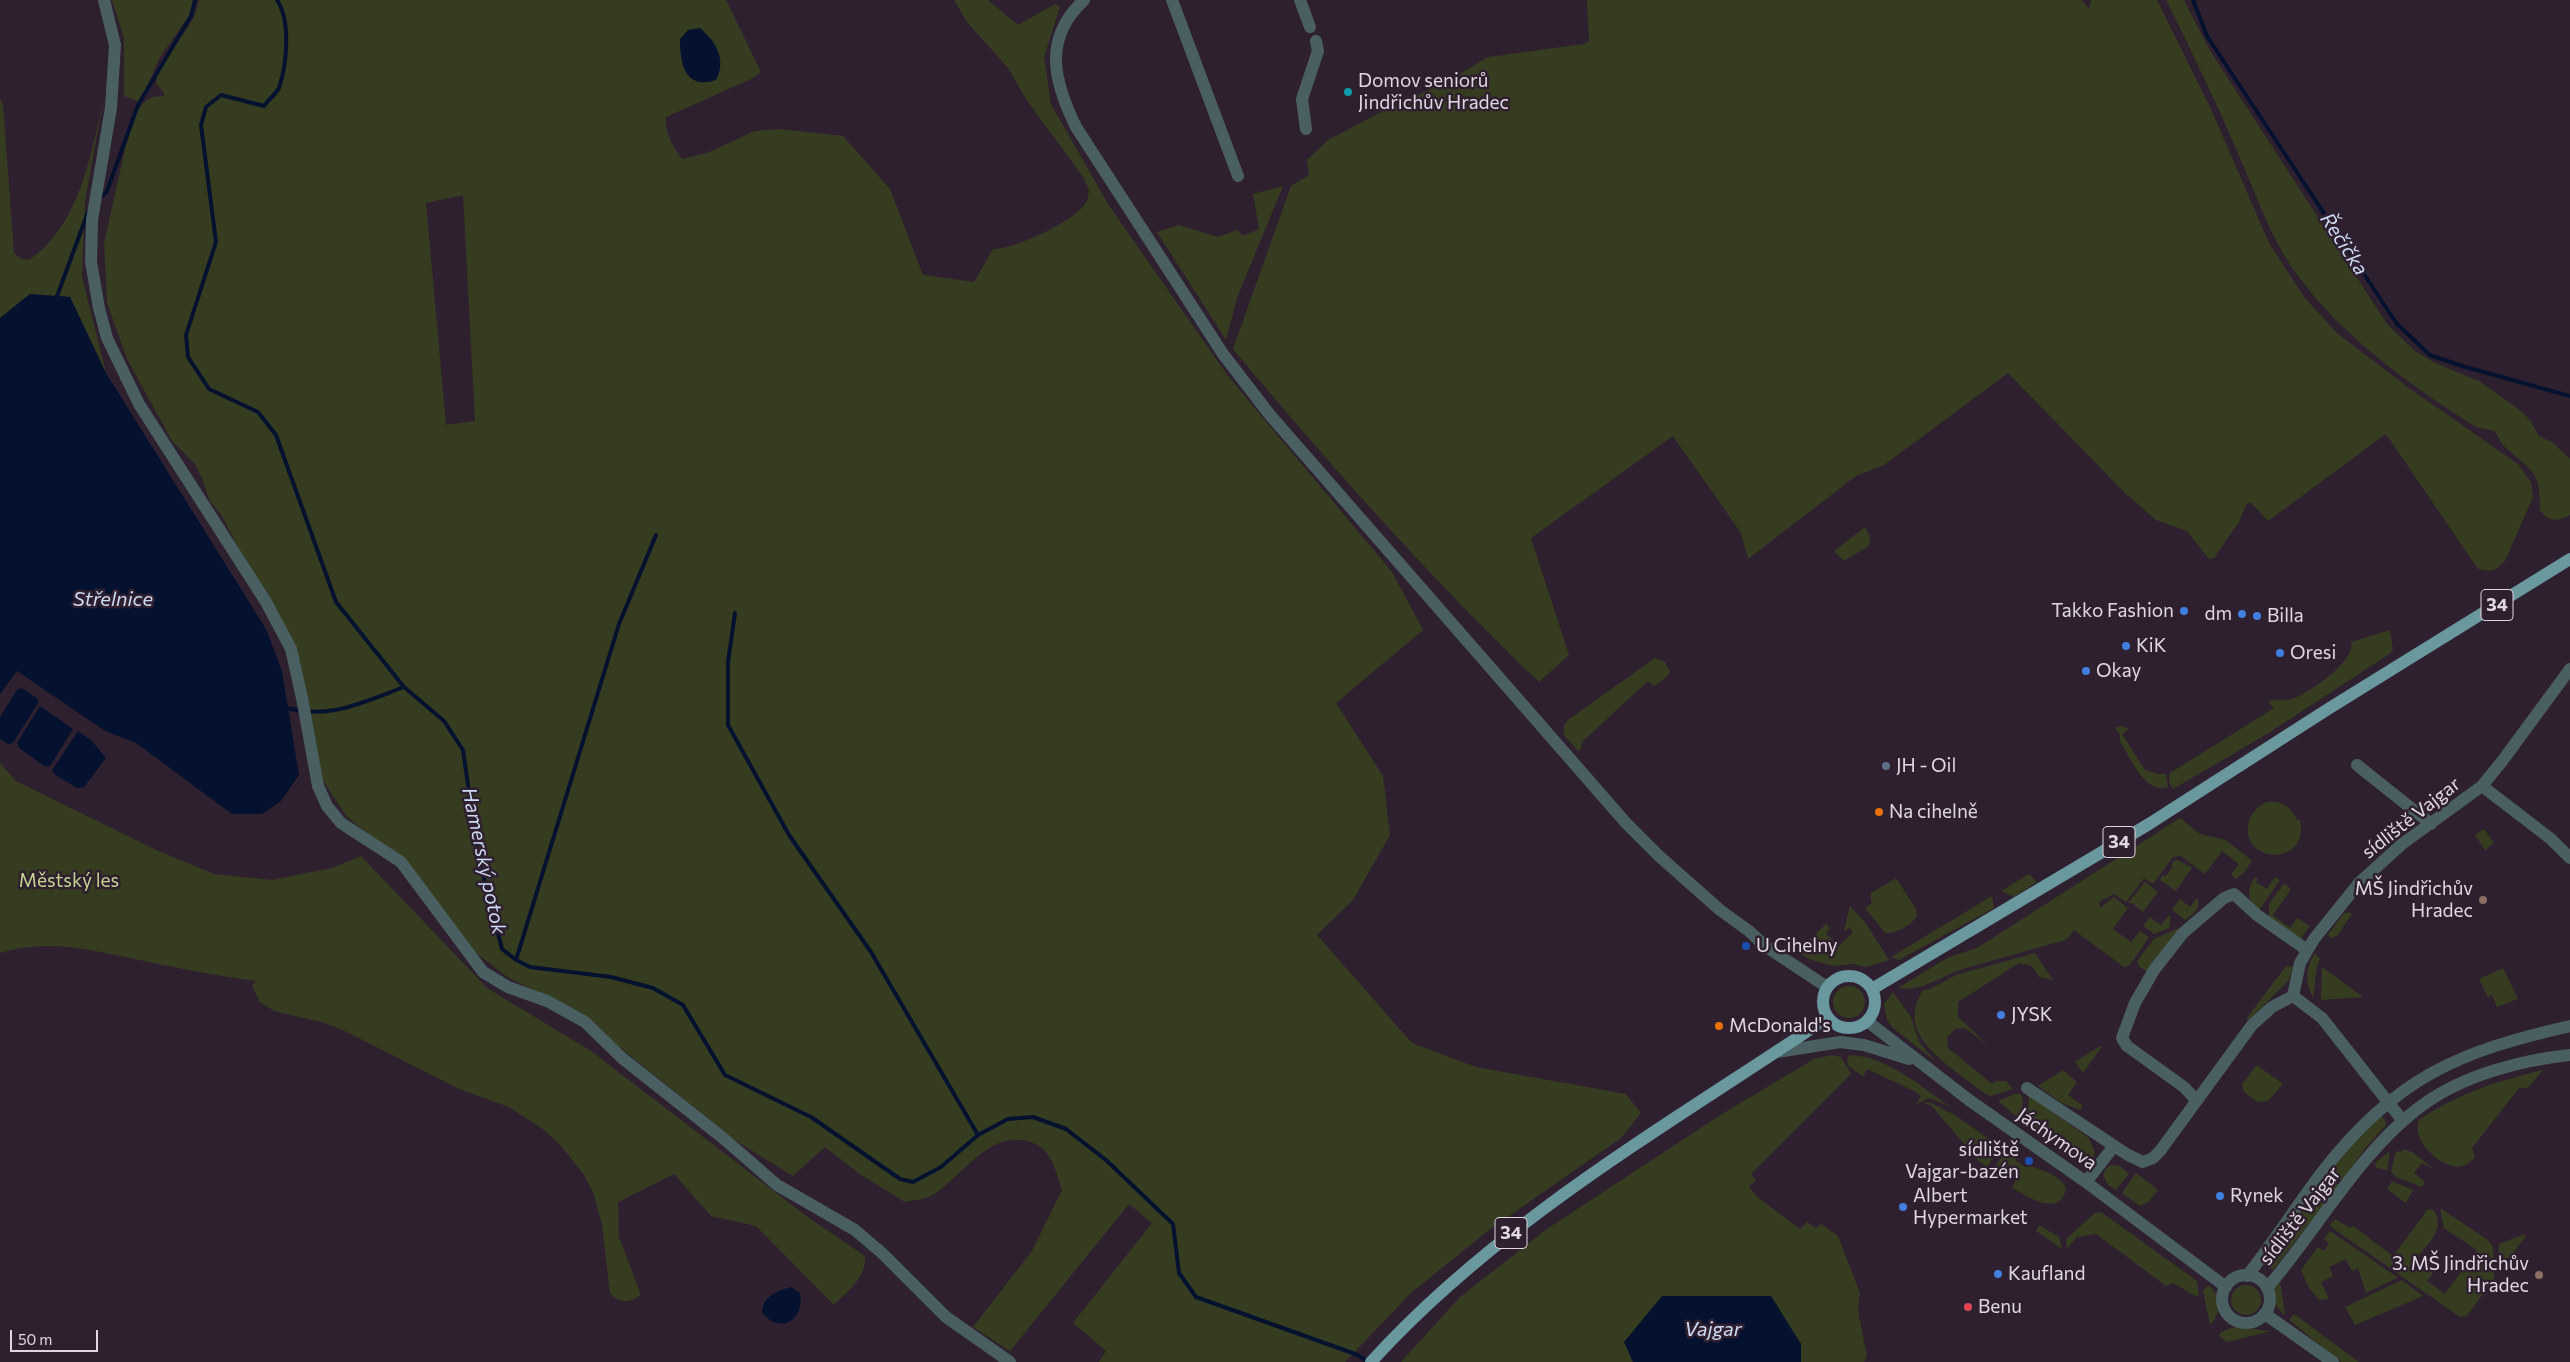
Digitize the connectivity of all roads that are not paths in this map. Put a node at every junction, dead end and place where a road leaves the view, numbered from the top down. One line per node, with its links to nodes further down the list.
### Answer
1 (104, 0): 35 (street)
2 (1082, 0): 16 (street)
3 (1172, 0): 8 (street)
4 (1300, 0): 5 (street)
5 (1310, 27)
6 (1316, 40): 7 (street)
7 (1306, 129)
8 (1238, 176)
9 (2570, 559): 17 (main road, 34)
10 (2570, 669): 12 (street, sídliště Vajgar)
11 (2357, 765): 13 (street)
12 (2482, 786): 13 (street, sídliště Vajgar); 14 (street, sídliště Vajgar)
13 (2431, 824): 15 (street, sídliště Vajgar)
14 (2570, 858)
15 (2308, 950): 18 (street, sídliště Vajgar); 26 (street)
16 (1827, 987): 17 (main road); 19 (main road)
17 (1872, 989): 20 (main road)
18 (2293, 996): 26 (street); 27 (street)
19 (1828, 1018): 20 (main road); 22 (main road, 34)
20 (1867, 1022): 24 (street, Jáchymova)
21 (2570, 1026): 27 (street, sídliště Vajgar)
22 (1777, 1052): 24 (street); 36 (main road, 34)
23 (2570, 1055): 28 (street, sídliště Vajgar)
24 (1917, 1061): 30 (street, Jáchymova)
25 (2027, 1088): 29 (street)
26 (2196, 1100): 29 (street)
27 (2388, 1103): 28 (street); 31 (street, sídliště Vajgar)
28 (2403, 1121): 33 (street, sídliště Vajgar)
29 (2114, 1146): 30 (street)
30 (2086, 1182): 32 (street, Jáchymova)
31 (2247, 1276): 32 (street); 33 (street)
32 (2226, 1287): 34 (street)
33 (2267, 1288): 34 (street)
34 (2265, 1314): 37 (street)
35 (1010, 1362)
36 (1371, 1362)
37 (2333, 1362)

